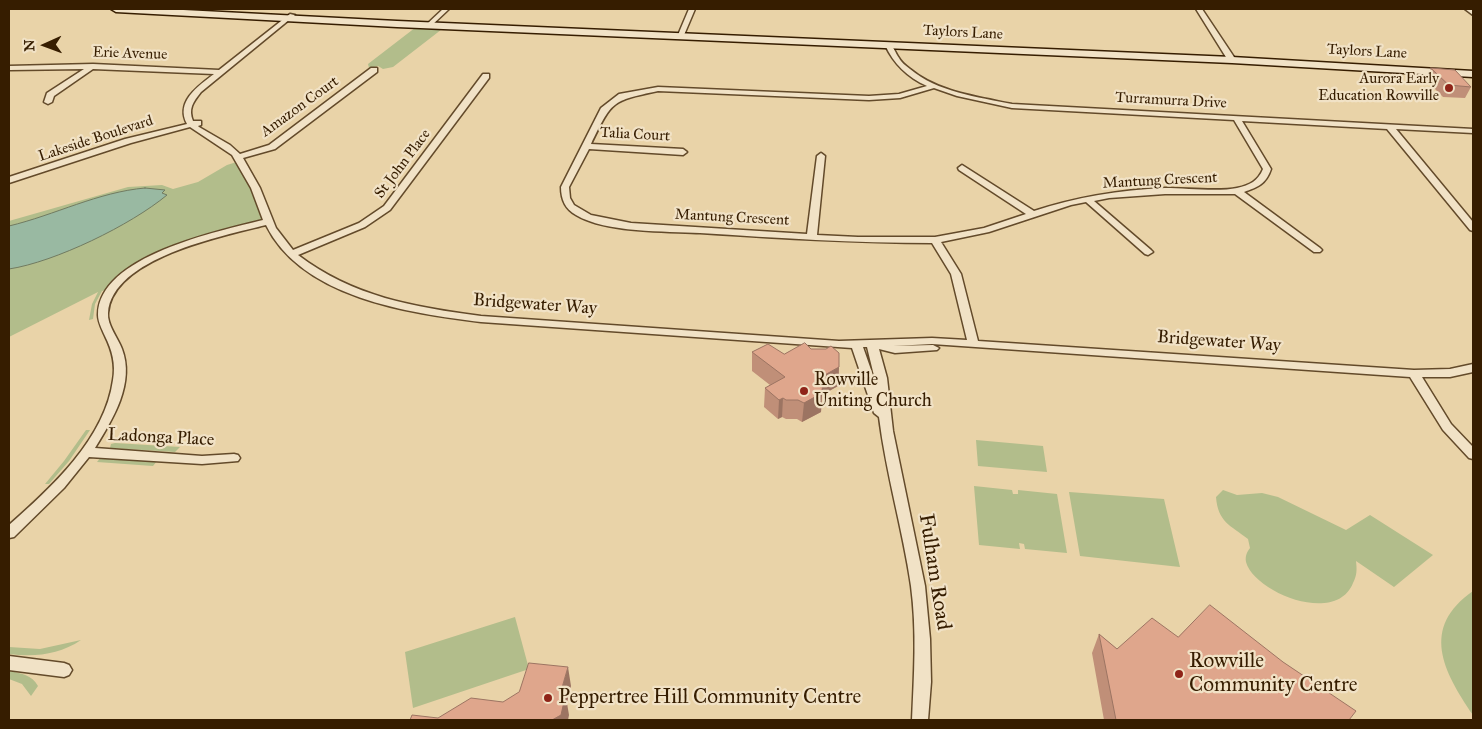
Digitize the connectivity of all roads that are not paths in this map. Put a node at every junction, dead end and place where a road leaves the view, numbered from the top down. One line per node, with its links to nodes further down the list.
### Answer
1 (116, 9): 8 (main road, Taylors Lane)
2 (129, 9): 8 (main road, Taylors Lane)
3 (446, 9): 11 (street)
4 (452, 9): 11 (street)
5 (692, 9): 12 (street)
6 (1199, 9): 14 (street)
7 (1468, 9): 9 (street)
8 (173, 10): 10 (main road, Taylors Lane)
9 (1473, 13)
10 (290, 17): 11 (main road, Taylors Lane); 18 (street)
11 (435, 24): 12 (main road, Taylors Lane)
12 (681, 35): 13 (main road, Taylors Lane)
13 (888, 45): 14 (main road, Taylors Lane); 21 (street, Turramurra Drive)
14 (1232, 60): 19 (main road, Taylors Lane)
15 (93, 66): 16 (street, Erie Avenue); 18 (street, Erie Avenue); 22 (street)
16 (9, 68)
17 (374, 70): 29 (street, Amazon Court)
18 (219, 72): 24 (street)
19 (1473, 72)
20 (486, 76): 42 (street, St John Place)
21 (934, 86): 23 (street, Turramurra Drive); 27 (street, Mantung Crescent)
22 (48, 102)
23 (1237, 119): 25 (street, Turramurra Drive); 33 (street, Mantung Crescent)
24 (196, 123): 29 (street, Bridgewater Way); 32 (street, Lakeside Boulevard)
25 (1389, 126): 26 (street, Turramurra Drive); 37 (street)
26 (1473, 131)
27 (586, 146): 28 (street, Talia Court); 38 (street, Mantung Crescent)
28 (683, 152)
29 (241, 156): 36 (street, Bridgewater Way)
30 (821, 156): 38 (street)
31 (962, 168): 35 (street)
32 (9, 180)
33 (1238, 192): 34 (street, Mantung Crescent); 40 (street)
34 (1087, 199): 35 (street, Mantung Crescent); 41 (street)
35 (1032, 214): 39 (street, Mantung Crescent)
36 (268, 222): 42 (street, Bridgewater Way); 49 (street)
37 (1473, 228)
38 (812, 236): 39 (street, Mantung Crescent)
39 (935, 240): 43 (street)
40 (1317, 250)
41 (1148, 252)
42 (292, 254): 44 (street, Bridgewater Way)
43 (967, 343): 45 (street, Bridgewater Way); 47 (street, Bridgewater Way)
44 (857, 345): 45 (street, Bridgewater Way); 48 (street, Fulham Road)
45 (872, 345): 48 (street, Fulham Road)
46 (1473, 368): 47 (street, Bridgewater Way)
47 (1414, 374): 50 (street)
48 (887, 432): 55 (street, Fulham Road)
49 (86, 452): 51 (street, Ladonga Place); 52 (street)
50 (1473, 454)
51 (234, 458)
52 (9, 533)
53 (9, 663): 54 (street)
54 (64, 670)
55 (920, 720)

